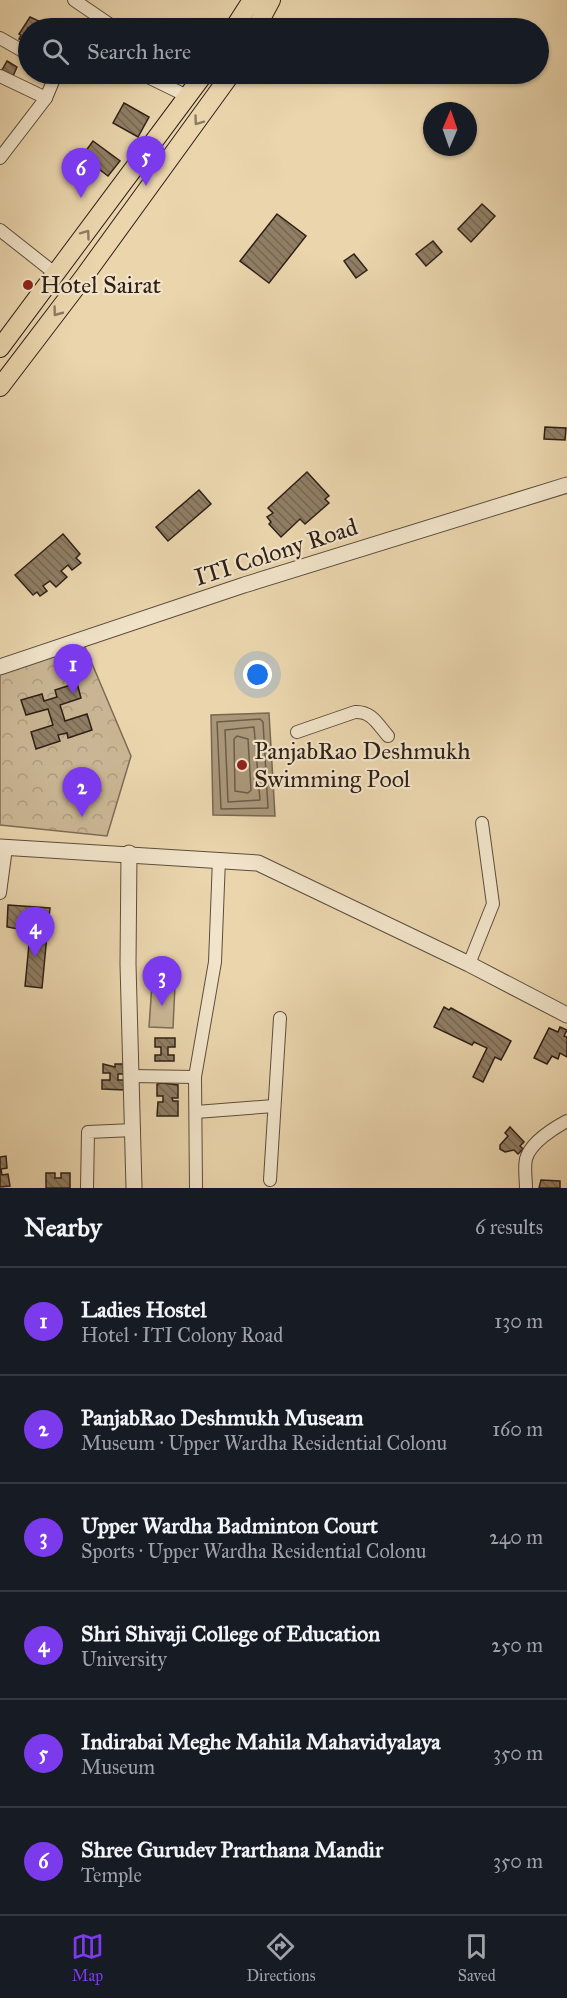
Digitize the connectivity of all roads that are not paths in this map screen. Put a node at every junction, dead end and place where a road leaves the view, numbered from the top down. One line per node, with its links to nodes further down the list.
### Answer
1 (74, 0): 4 (street)
2 (252, 0): 5 (main road)
3 (271, 0): 6 (main road)
4 (100, 18)
5 (240, 18)
6 (261, 18)
7 (0, 38): 8 (street)
8 (18, 48)
9 (0, 76): 15 (street)
10 (52, 84): 15 (street)
11 (162, 84): 14 (street)
12 (196, 84): 14 (main road)
13 (220, 84): 20 (main road, one-way to 20)
14 (187, 96): 18 (main road, one-way to 14)
15 (46, 98): 16 (street)
16 (2, 150)
17 (0, 230): 18 (street)
18 (57, 275): 19 (main road)
19 (0, 348)
20 (0, 387)
21 (567, 484): 22 (street, ITI Colony Road)
22 (0, 666)
23 (297, 732): 24 (street)
24 (388, 736)
25 (482, 823): 30 (street)
26 (3, 847): 27 (street); 29 (street)
27 (129, 853): 28 (street); 33 (street)
28 (219, 859): 30 (street); 34 (street)
29 (0, 893)
30 (469, 964): 31 (street)
31 (567, 1016)
32 (280, 1018): 35 (street)
33 (132, 1076): 34 (street); 38 (street)
34 (195, 1077): 36 (street)
35 (274, 1106): 36 (street); 39 (street)
36 (196, 1112): 42 (street)
37 (567, 1121): 43 (street)
38 (134, 1130): 40 (street); 41 (street)
39 (270, 1180)
40 (87, 1188)
41 (134, 1188)
42 (196, 1188)
43 (526, 1188)

